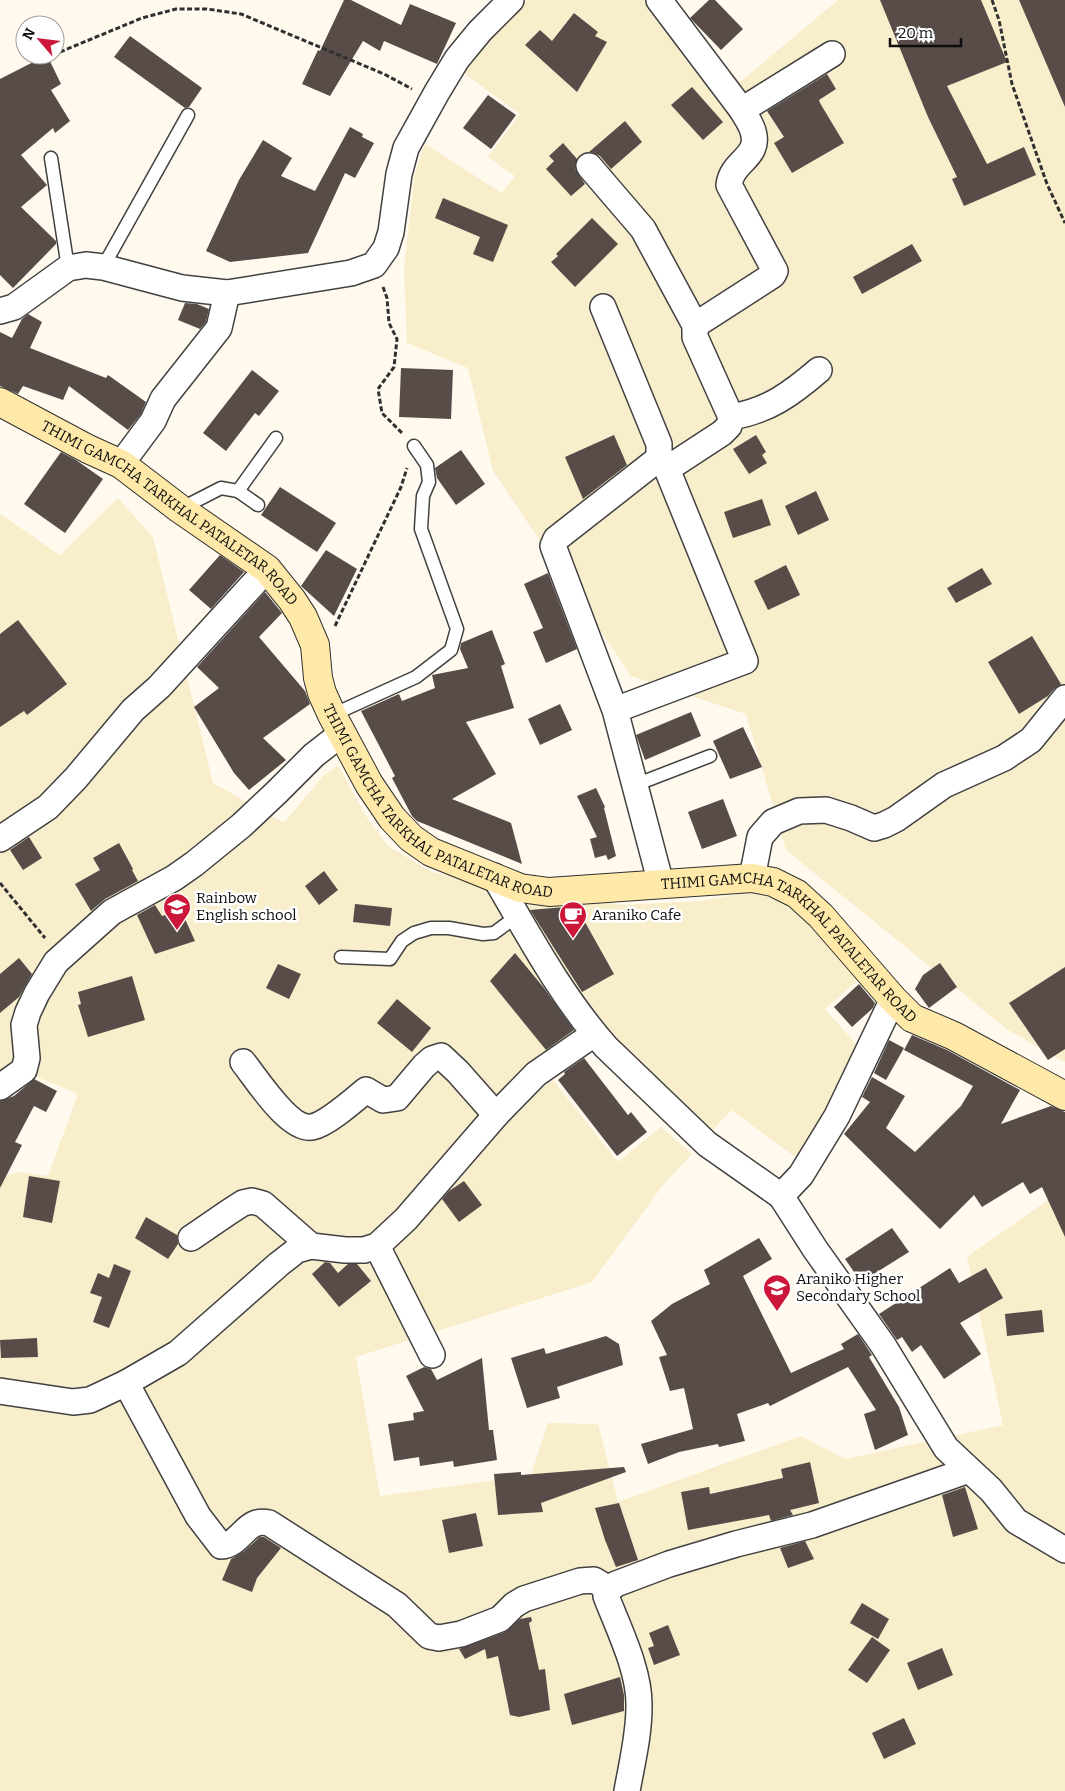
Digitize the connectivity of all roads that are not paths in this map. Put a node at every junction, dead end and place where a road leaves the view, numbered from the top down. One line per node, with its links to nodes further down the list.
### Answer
1 (659, 0): 4 (street)
2 (507, 1): 10 (street)
3 (832, 54): 4 (street)
4 (742, 110): 13 (street)
5 (188, 116): 8 (lane)
6 (51, 158): 9 (lane)
7 (589, 166): 13 (street)
8 (103, 266): 9 (street); 10 (street)
9 (68, 268): 12 (street)
10 (226, 293): 19 (street)
11 (603, 306): 20 (street)
12 (0, 311)
13 (696, 327): 16 (street)
14 (819, 370): 16 (street)
15 (0, 402): 19 (street, THIMI GAMCHA TARKHAL PATALETAR ROAD)
16 (731, 418): 20 (street)
17 (276, 438): 21 (lane)
18 (414, 446): 27 (lane)
19 (121, 464): 23 (street, THIMI GAMCHA TARKHAL PATALETAR ROAD)
20 (663, 466): 26 (street); 26 (street)
21 (238, 491): 22 (lane); 23 (lane)
22 (258, 505)
23 (180, 509): 24 (street, THIMI GAMCHA TARKHAL PATALETAR ROAD)
24 (267, 569): 27 (street, THIMI GAMCHA TARKHAL PATALETAR ROAD); 30 (street)
25 (1065, 698): 32 (street)
26 (615, 710): 29 (street)
27 (336, 725): 31 (street, THIMI GAMCHA TARKHAL PATALETAR ROAD); 39 (street)
28 (710, 756): 29 (lane)
29 (635, 785): 33 (street)
30 (0, 838)
31 (494, 876): 33 (street, THIMI GAMCHA TARKHAL PATALETAR ROAD); 34 (street)
32 (752, 878): 33 (street, THIMI GAMCHA TARKHAL PATALETAR ROAD); 36 (street, THIMI GAMCHA TARKHAL PATALETAR ROAD)
33 (661, 884)
34 (517, 916): 35 (lane); 37 (street)
35 (341, 958)
36 (893, 999): 40 (street, THIMI GAMCHA TARKHAL PATALETAR ROAD); 42 (street)
37 (594, 1034): 41 (street); 42 (street)
38 (243, 1062): 41 (street)
39 (0, 1087)
40 (1065, 1096)
41 (496, 1115): 45 (street)
42 (781, 1196): 49 (street)
43 (192, 1238): 44 (street)
44 (311, 1246): 45 (street); 47 (street)
45 (377, 1246): 46 (street)
46 (432, 1355)
47 (126, 1383): 48 (street); 51 (street)
48 (0, 1392)
49 (969, 1470): 50 (street); 51 (street)
50 (1065, 1550)
51 (609, 1589): 52 (street)
52 (627, 1791)

